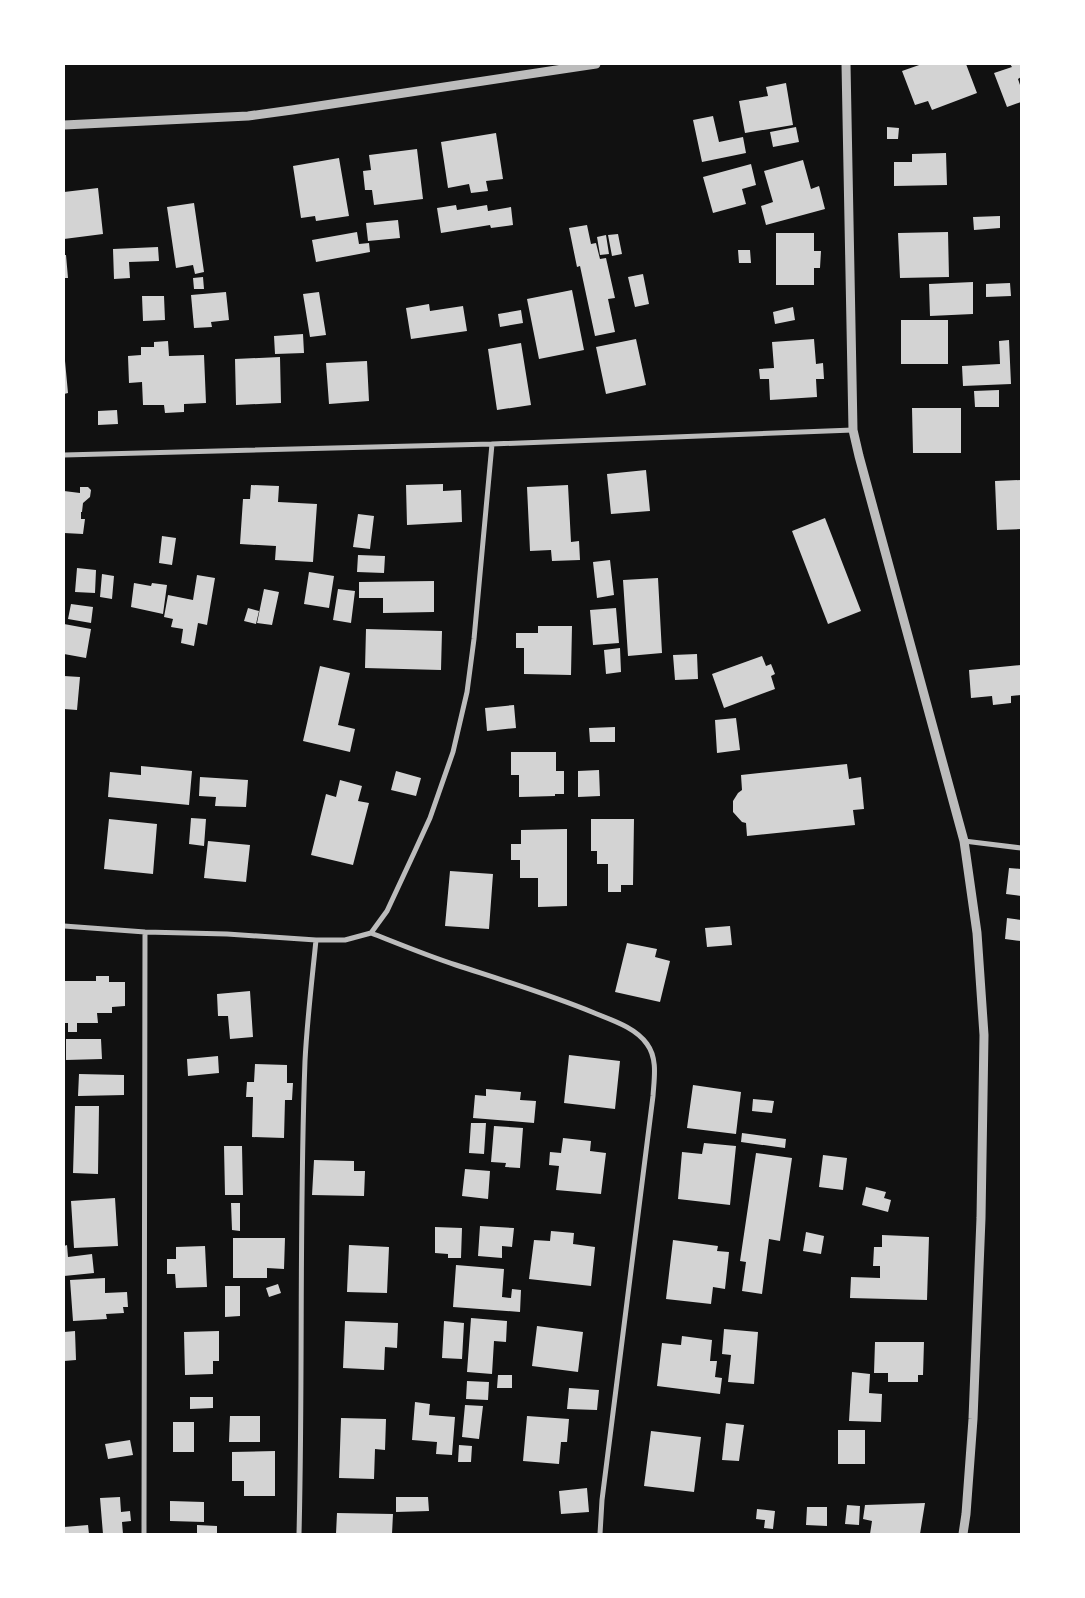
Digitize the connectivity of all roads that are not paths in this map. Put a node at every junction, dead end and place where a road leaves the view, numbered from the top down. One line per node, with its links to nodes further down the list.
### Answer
1 (596, 64): 3 (street)
2 (846, 64): 4 (street)
3 (64, 125)
4 (853, 430): 5 (street); 7 (street)
5 (492, 444): 6 (street); 11 (street)
6 (64, 455)
7 (964, 841): 8 (street); 16 (street)
8 (1021, 848)
9 (64, 926): 10 (street)
10 (145, 932): 12 (street); 13 (street)
11 (371, 933): 12 (street); 15 (street)
12 (316, 940): 14 (street)
13 (144, 1534)
14 (299, 1534)
15 (600, 1534)
16 (963, 1534)

